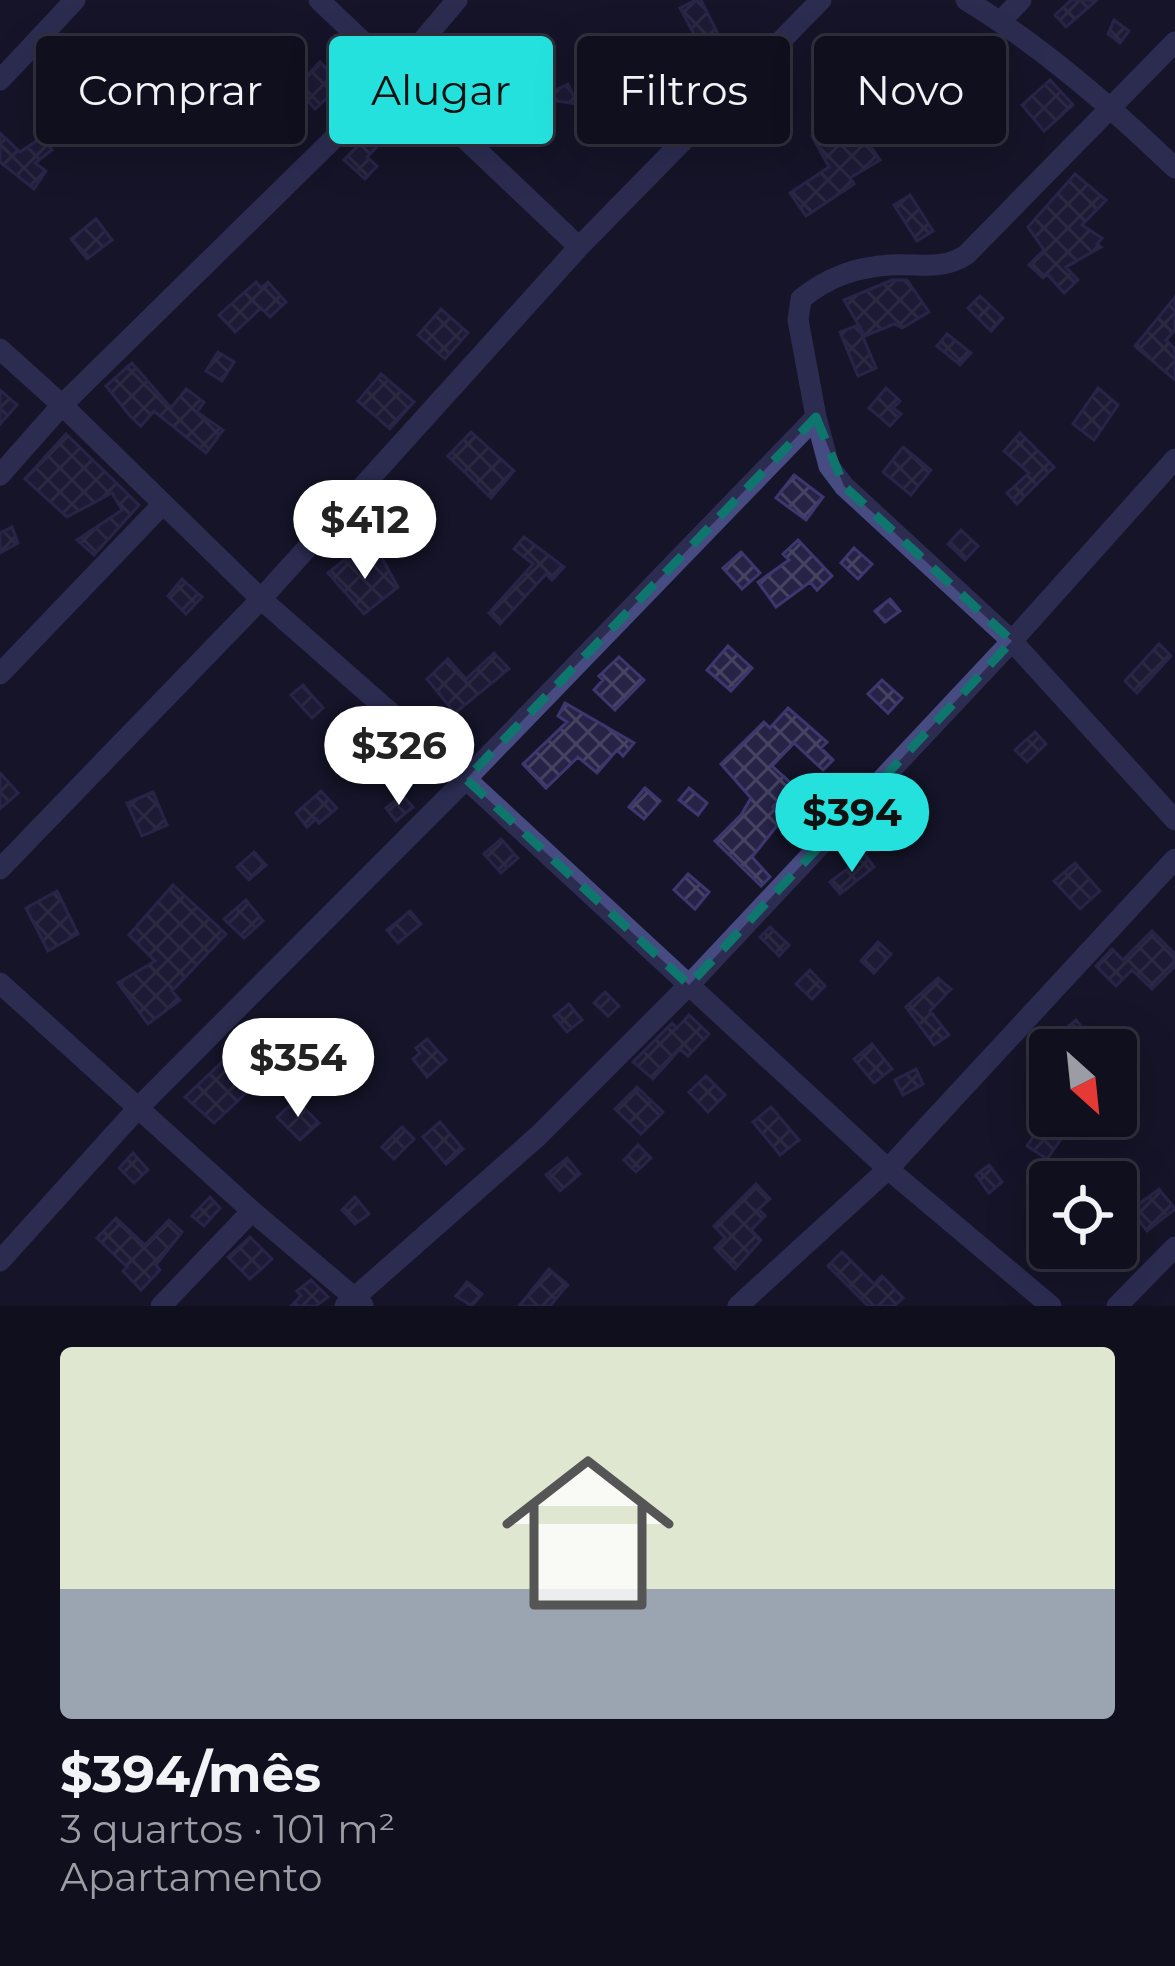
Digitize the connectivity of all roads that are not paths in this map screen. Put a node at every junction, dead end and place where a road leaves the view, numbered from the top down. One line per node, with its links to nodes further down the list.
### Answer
1 (75, 0): 11 (street)
2 (319, 0): 8 (street)
3 (457, 0): 9 (street)
4 (821, 0): 16 (street)
5 (966, 0): 7 (street)
6 (1022, 0): 7 (street)
7 (1001, 21): 12 (street)
8 (358, 36)
9 (426, 36)
10 (1175, 42): 12 (street)
11 (0, 80)
12 (1113, 109): 15 (street); 19 (street)
13 (329, 143): 18 (street)
14 (471, 144): 16 (street)
15 (1175, 168)
16 (579, 248): 23 (street)
17 (0, 349): 18 (street)
18 (62, 405): 21 (street); 22 (street)
19 (816, 417): 24 (street); 26 (street)
20 (1175, 459): 24 (street)
21 (0, 475)
22 (163, 504): 23 (street); 25 (street)
23 (261, 599): 26 (street); 29 (street)
24 (1012, 641): 27 (street); 31 (street)
25 (0, 674)
26 (466, 779): 31 (street); 32 (street)
27 (1175, 820)
28 (1175, 859): 33 (street)
29 (0, 869)
30 (0, 983): 32 (street)
31 (689, 985): 33 (street); 37 (street)
32 (139, 1106): 34 (street); 36 (street)
33 (888, 1168): 39 (street); 40 (street)
34 (252, 1211): 37 (street); 38 (street)
35 (1175, 1246): 41 (street)
36 (0, 1261)
37 (354, 1303)
38 (161, 1306)
39 (738, 1306)
40 (1051, 1306)
41 (1117, 1306)

